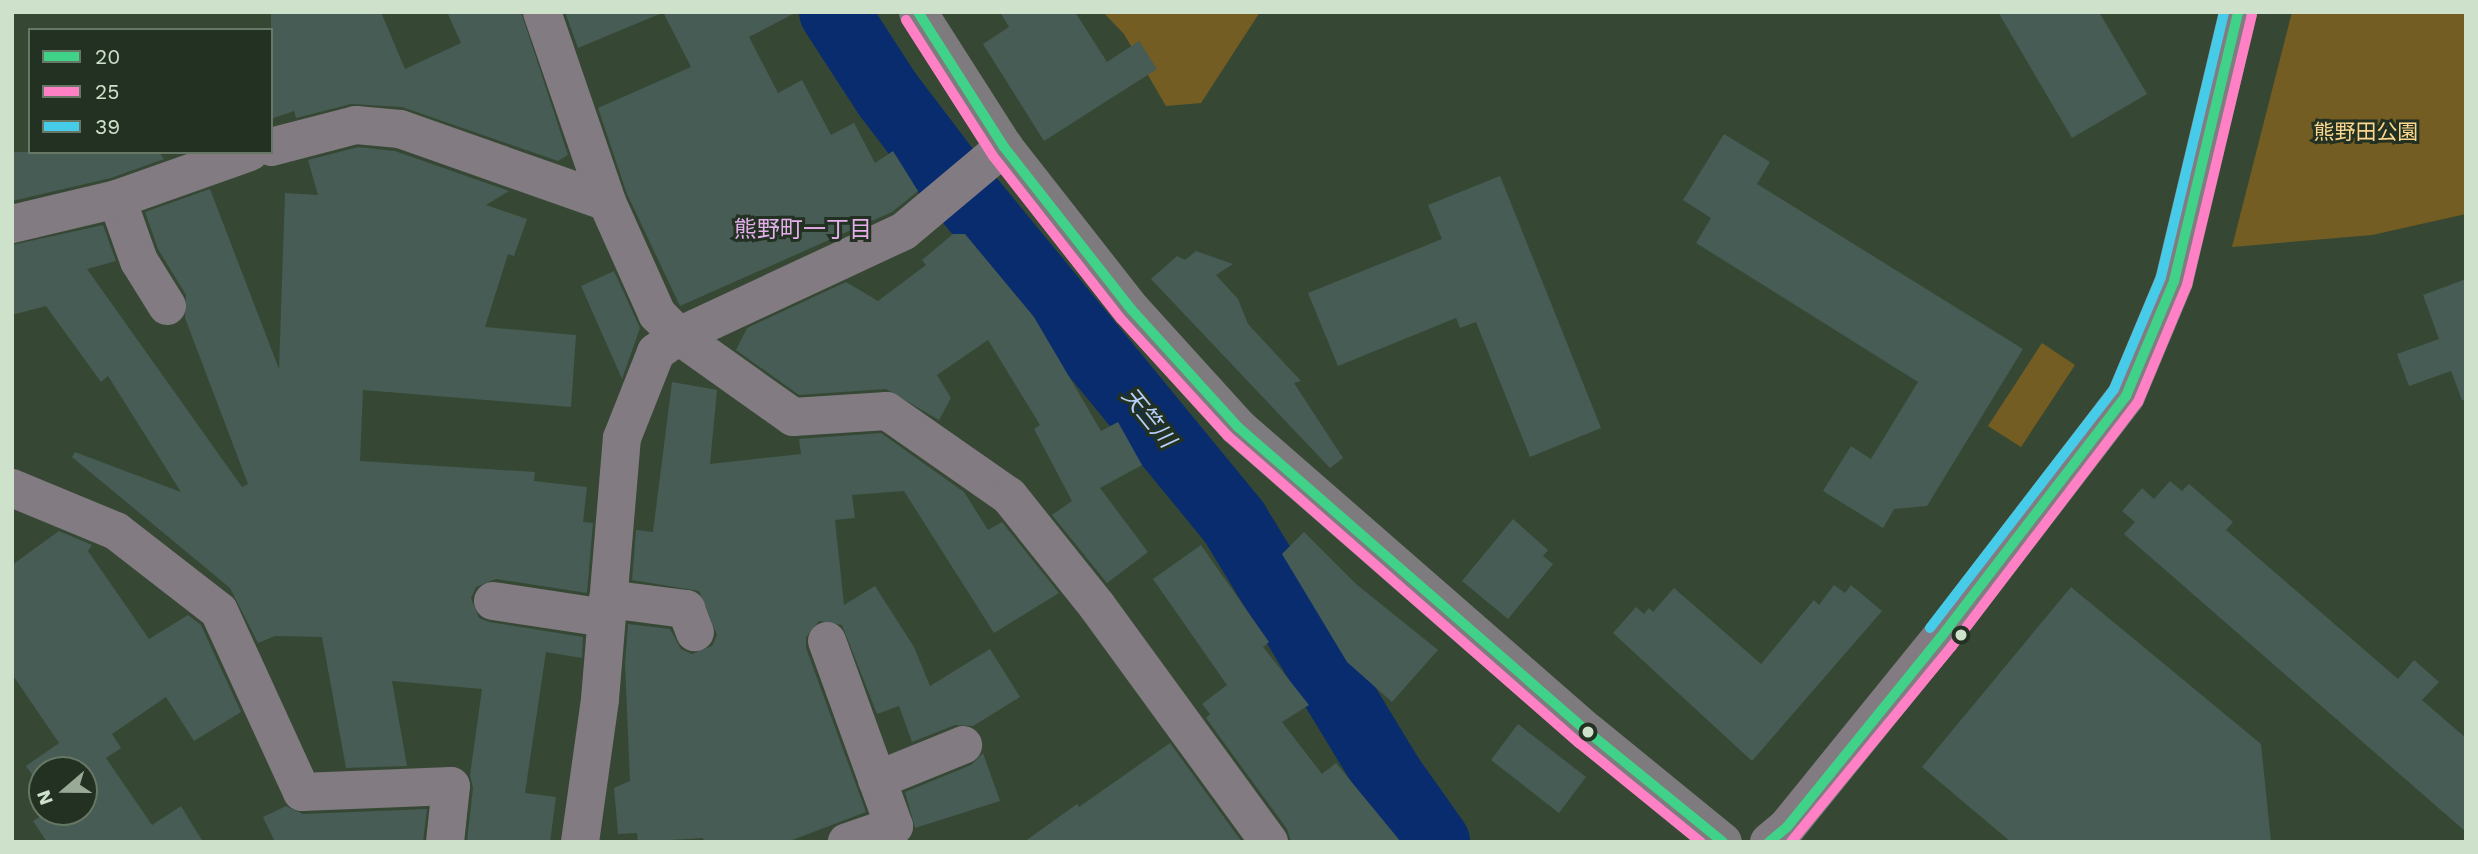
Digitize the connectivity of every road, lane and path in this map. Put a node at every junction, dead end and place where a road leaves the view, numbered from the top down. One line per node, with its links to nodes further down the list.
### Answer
1 (542, 12): 8 (street)
2 (918, 12): 6 (main road)
3 (2238, 12): 24 (street)
4 (273, 146): 8 (street)
5 (244, 154): 7 (street)
6 (993, 156): 11 (street); 23 (main road)
7 (117, 199): 9 (street); 10 (street)
8 (607, 202): 11 (street)
9 (12, 224)
10 (167, 306)
11 (679, 335): 14 (street); 22 (street)
12 (12, 488): 19 (street)
13 (493, 601): 14 (street)
14 (607, 608): 15 (street); 20 (street)
15 (695, 632)
16 (827, 641): 18 (street)
17 (963, 745): 18 (street)
18 (877, 779): 21 (street)
19 (445, 842)
20 (580, 842)
21 (847, 842)
22 (1269, 842)
23 (1723, 842)
24 (1769, 842)

